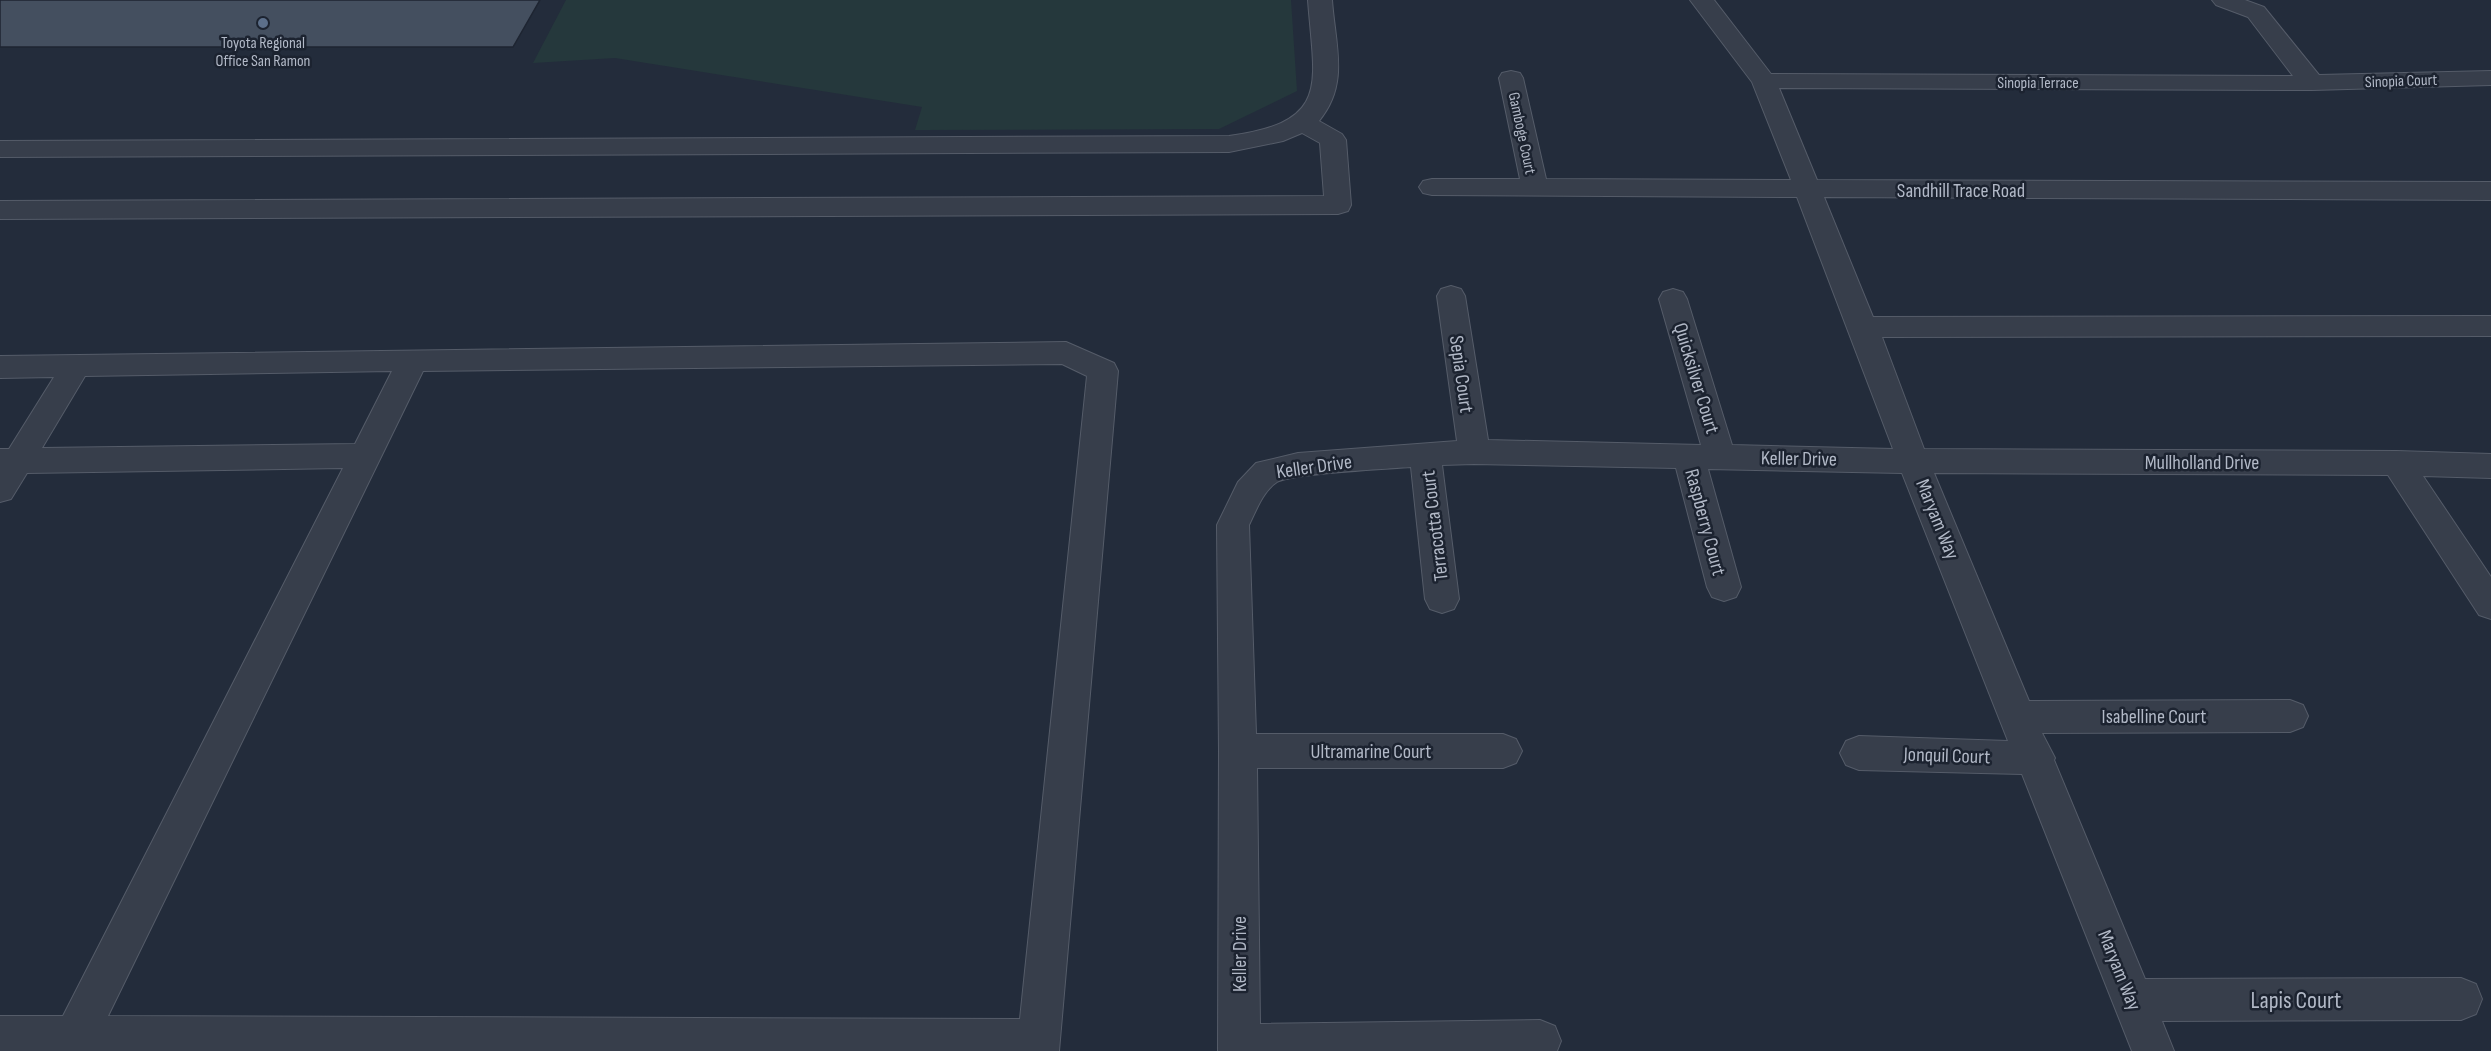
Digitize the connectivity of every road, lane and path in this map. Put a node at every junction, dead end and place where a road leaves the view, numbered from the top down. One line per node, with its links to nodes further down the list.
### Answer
1 (1320, 0): 8 (street)
2 (1702, 0): 6 (street, Maryam Way)
3 (2224, 0): 7 (street)
4 (1511, 78): 11 (street, Gamboge Court)
5 (2491, 78): 7 (street, Sinopia Court)
6 (1764, 81): 7 (street, Sinopia Terrace); 12 (street, Maryam Way)
7 (2312, 83)
8 (1304, 123): 9 (street); 14 (street)
9 (0, 149)
10 (1432, 187): 11 (street, Sandhill Trace Road)
11 (1535, 188): 12 (street, Sandhill Trace Road)
12 (1808, 189): 13 (street, Sandhill Trace Road); 18 (street, Maryam Way)
13 (2491, 191)
14 (0, 210)
15 (1451, 296): 22 (street, Sepia Court)
16 (1673, 299): 25 (street, Quicksilver Court)
17 (2491, 326): 18 (street)
18 (1863, 327): 27 (street, Maryam Way)
19 (413, 360): 21 (street); 24 (street); 45 (street)
20 (0, 367): 21 (street)
21 (75, 367): 26 (street)
22 (1474, 452): 23 (street, Keller Drive); 25 (street, Keller Drive)
23 (1425, 453): 32 (street, Terracotta Court); 36 (street, Keller Drive)
24 (365, 456): 26 (street); 44 (street)
25 (1705, 457): 27 (street, Keller Drive); 31 (street, Raspberry Court)
26 (10, 461): 30 (street)
27 (1913, 461): 28 (street, Mullholland Drive); 35 (street, Maryam Way)
28 (2397, 463): 29 (street, Mullholland Drive); 33 (street)
29 (2491, 466)
30 (0, 490)
31 (1724, 587)
32 (1442, 598)
33 (2491, 605)
34 (2290, 716): 35 (street, Isabelline Court)
35 (2019, 717): 39 (street, Maryam Way)
36 (1238, 751): 37 (street, Ultramarine Court); 46 (street, Keller Drive)
37 (1503, 751)
38 (1859, 753): 39 (street, Jonquil Court)
39 (2036, 758): 41 (street, Maryam Way)
40 (2461, 999): 41 (street, Lapis Court)
41 (2132, 1000): 47 (street, Maryam Way)
42 (0, 1036): 44 (street)
43 (1540, 1041): 46 (street)
44 (71, 1043): 45 (street)
45 (1039, 1045)
46 (1239, 1048)
47 (2153, 1051)

